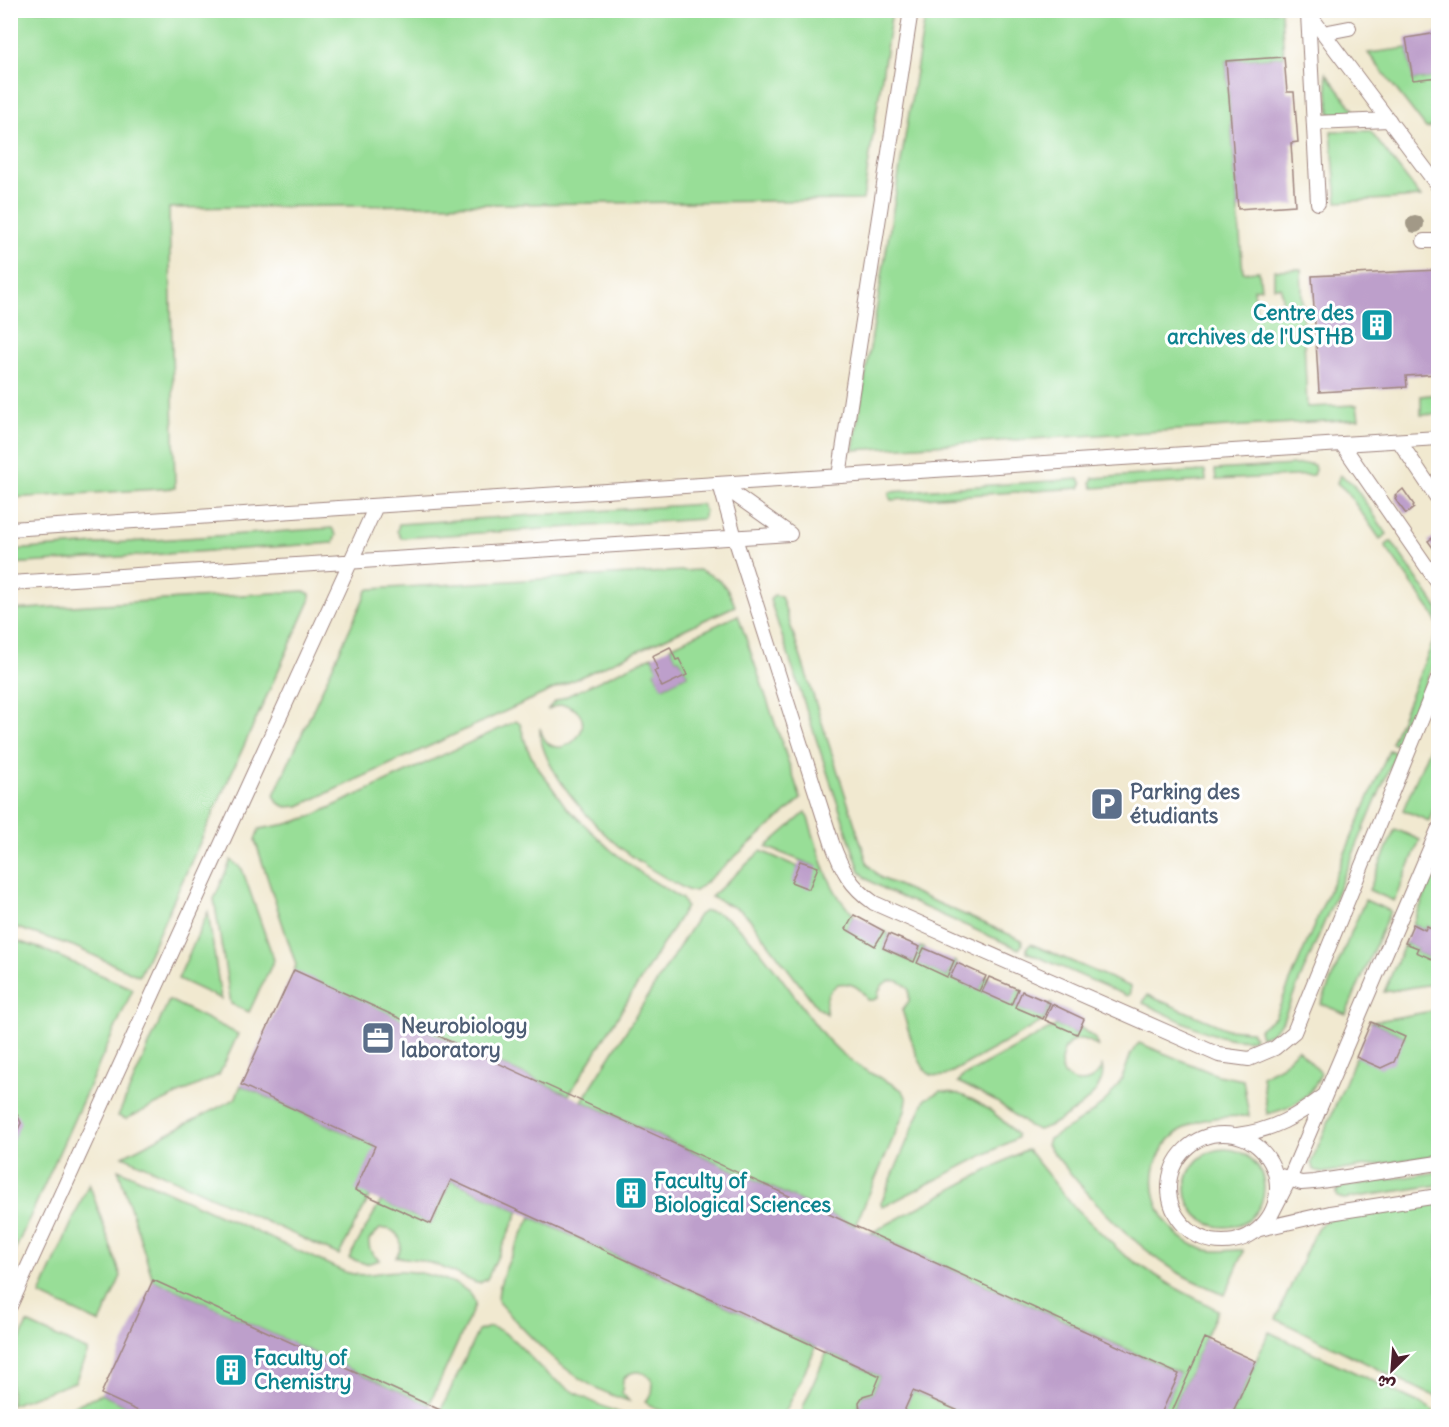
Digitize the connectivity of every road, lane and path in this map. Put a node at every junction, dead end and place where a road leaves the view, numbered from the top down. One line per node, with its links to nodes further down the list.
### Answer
1 (910, 10): 14 (lane)
2 (1307, 12): 4 (lane); 6 (lane)
3 (1349, 28): 4 (lane)
4 (1323, 33): 5 (lane)
5 (1389, 120): 6 (lane); 7 (lane)
6 (1314, 123): 8 (lane)
7 (1438, 186)
8 (1318, 203)
9 (1424, 241): 10 (lane)
10 (1438, 241)
11 (1438, 438): 12 (lane)
12 (1399, 441): 13 (lane); 16 (lane)
13 (1342, 444): 14 (lane); 22 (lane)
14 (839, 476): 15 (lane)
15 (720, 484): 17 (lane); 19 (lane); 19 (lane)
16 (1438, 499)
17 (376, 506): 18 (lane); 20 (lane)
18 (10, 529)
19 (735, 538): 20 (lane); 23 (lane)
20 (350, 562): 21 (lane); 33 (lane)
21 (10, 583)
22 (1438, 583)
23 (1438, 679)
24 (1438, 830): 25 (lane)
25 (1326, 1094): 26 (lane); 29 (lane)
26 (1237, 1135): 28 (lane); 32 (lane)
27 (1438, 1163): 29 (lane)
28 (1274, 1168): 29 (lane); 31 (lane)
29 (1289, 1180): 31 (lane)
30 (1438, 1196): 32 (lane)
31 (1271, 1215): 32 (lane)
32 (1260, 1228)
33 (10, 1306)

